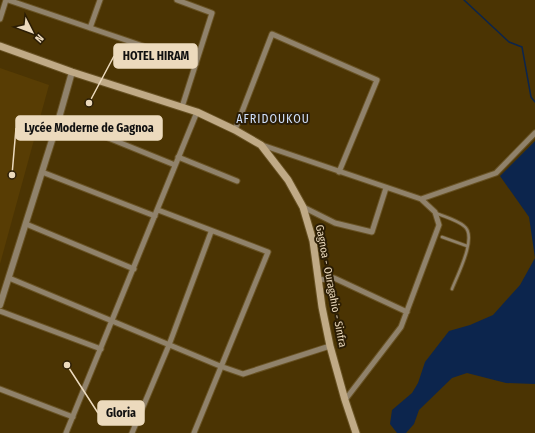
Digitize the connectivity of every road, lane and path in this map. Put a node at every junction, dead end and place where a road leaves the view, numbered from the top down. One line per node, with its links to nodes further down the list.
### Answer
1 (7, 0): 4 (street); 5 (street)
2 (100, 0): 5 (street)
3 (177, 0): 7 (street)
4 (0, 19)
5 (90, 28): 7 (street)
6 (0, 46): 8 (main road, Gagnoa - Ouragahio - Sinfra)
7 (196, 64): 9 (street)
8 (72, 72): 9 (main road, Gagnoa - Ouragahio - Sinfra); 11 (street)
9 (182, 107): 10 (main road, Gagnoa - Ouragahio - Sinfra)
10 (197, 112): 12 (main road, Gagnoa - Ouragahio - Sinfra); 15 (street)
11 (59, 118): 16 (street); 17 (street)
12 (235, 130): 14 (main road, Gagnoa - Ouragahio - Sinfra); 18 (street)
13 (535, 133): 21 (street)
14 (261, 145): 18 (street); 22 (main road, Gagnoa - Ouragahio - Sinfra)
15 (178, 157): 16 (street); 19 (street)
16 (175, 165): 23 (street)
17 (42, 172): 25 (street); 26 (street)
18 (339, 172): 20 (street)
19 (237, 181)
20 (386, 188): 21 (street); 22 (street)
21 (421, 198): 24 (street)
22 (303, 207): 32 (main road, Gagnoa - Ouragahio - Sinfra)
23 (158, 210): 25 (street); 27 (street)
24 (435, 212): 29 (lane); 36 (street)
25 (155, 216): 30 (street)
26 (26, 224): 30 (street); 31 (street)
27 (211, 232): 38 (street); 41 (street)
28 (442, 237): 29 (lane)
29 (468, 246): 33 (lane)
30 (134, 269): 37 (street)
31 (9, 278): 34 (street); 37 (street)
32 (319, 280): 36 (street); 39 (main road, Gagnoa - Ouragahio - Sinfra)
33 (452, 289)
34 (0, 306)
35 (0, 311): 40 (street)
36 (407, 312): 43 (street)
37 (113, 320): 38 (street); 40 (street)
38 (169, 345): 41 (street); 46 (street)
39 (330, 346): 41 (street); 43 (main road, Gagnoa - Ouragahio - Sinfra)
40 (101, 349): 44 (street)
41 (220, 366): 47 (street)
42 (0, 389): 44 (street)
43 (345, 400): 48 (main road, Gagnoa - Ouragahio - Sinfra)
44 (73, 417): 45 (street)
45 (66, 433)
46 (132, 433)
47 (194, 433)
48 (356, 433)

